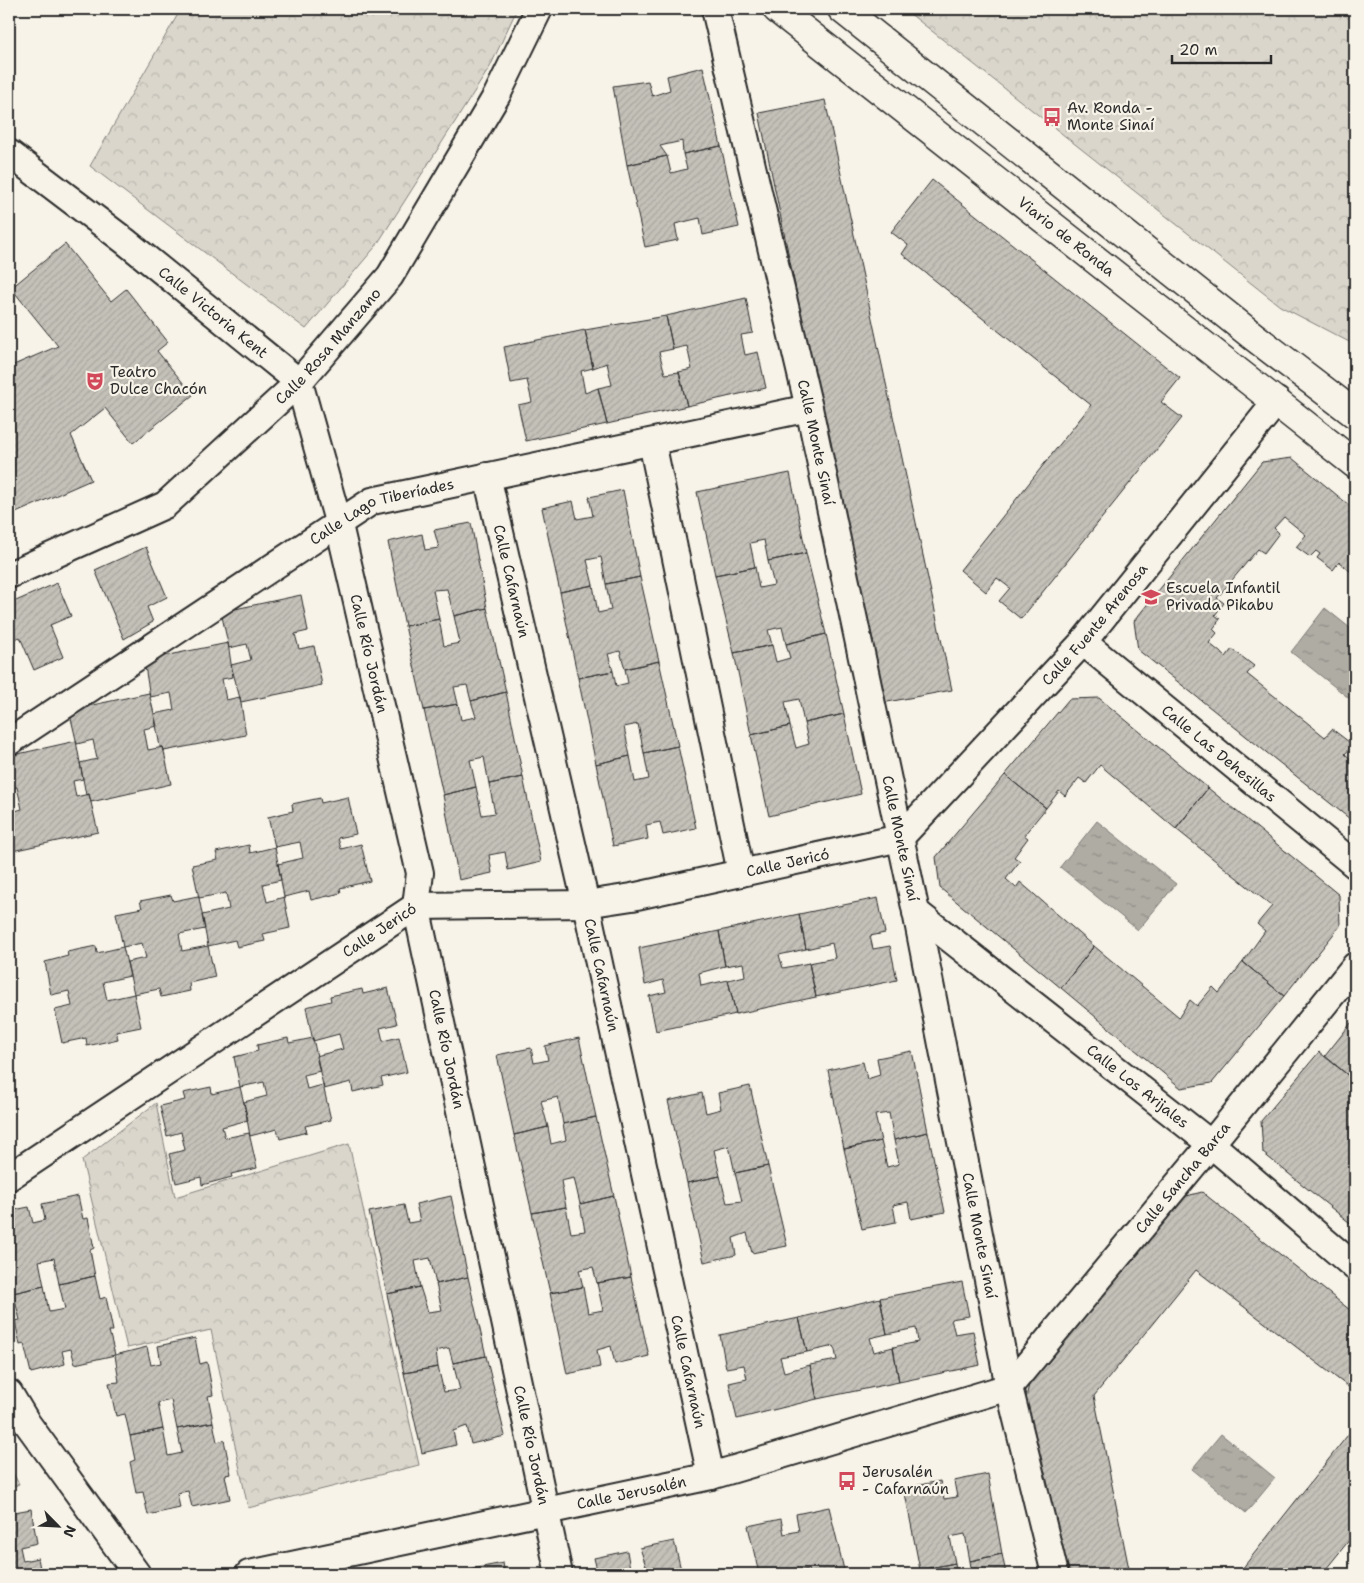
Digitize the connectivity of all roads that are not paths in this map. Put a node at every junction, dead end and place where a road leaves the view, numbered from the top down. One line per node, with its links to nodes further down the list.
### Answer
1 (540, 9): 6 (street, Calle Rosa Manzano)
2 (715, 9): 8 (street, Calle Monte Sinaí)
3 (777, 9): 7 (main road, Viario de Ronda)
4 (842, 9): 9 (main road)
5 (9, 153): 6 (street, Calle Victoria Kent)
6 (299, 382): 13 (street); 14 (street, Calle Rosa Manzano)
7 (1277, 402): 11 (main road, Viario de Ronda); 15 (street, Calle Fuente Arenosa)
8 (809, 408): 10 (street, Calle Lago Tiberíades); 17 (street, Calle Monte Sinaí)
9 (1355, 414)
10 (652, 442): 12 (street, Calle Lago Tiberíades); 19 (street)
11 (1355, 464)
12 (487, 476): 13 (street, Calle Lago Tiberíades); 20 (street, Calle Cafarnaún)
13 (339, 525): 16 (street, Calle Lago Tiberíades); 21 (street, Calle Río Jordán)
14 (9, 575)
15 (1083, 642): 17 (street, Calle Fuente Arenosa); 18 (street, Calle Las Dehesillas)
16 (9, 742)
17 (900, 838): 19 (street, Calle Jericó); 22 (street, Calle Monte Sinaí)
18 (1355, 865)
19 (741, 873): 20 (street, Calle Jericó)
20 (586, 904): 21 (street, Calle Jericó); 29 (street, Calle Cafarnaún)
21 (416, 906): 25 (street, Calle Jericó); 30 (street, Calle Río Jordán)
22 (916, 912): 24 (street, Calle Los Arijales); 27 (street, Calle Monte Sinaí)
23 (1355, 966): 24 (street, Calle Sancha Barca)
24 (1212, 1144): 26 (street, Calle Los Arijales); 27 (street, Calle Sancha Barca)
25 (9, 1177)
26 (1355, 1267)
27 (1009, 1387): 29 (street, Calle Jerusalén); 34 (street, Calle Monte Sinaí)
28 (9, 1393): 31 (street)
29 (711, 1476): 30 (street, Calle Jerusalén)
30 (546, 1511): 32 (street, Calle Jerusalén); 33 (street, Calle Río Jordán)
31 (137, 1574)
32 (250, 1574)
33 (559, 1574)
34 (1055, 1574)

